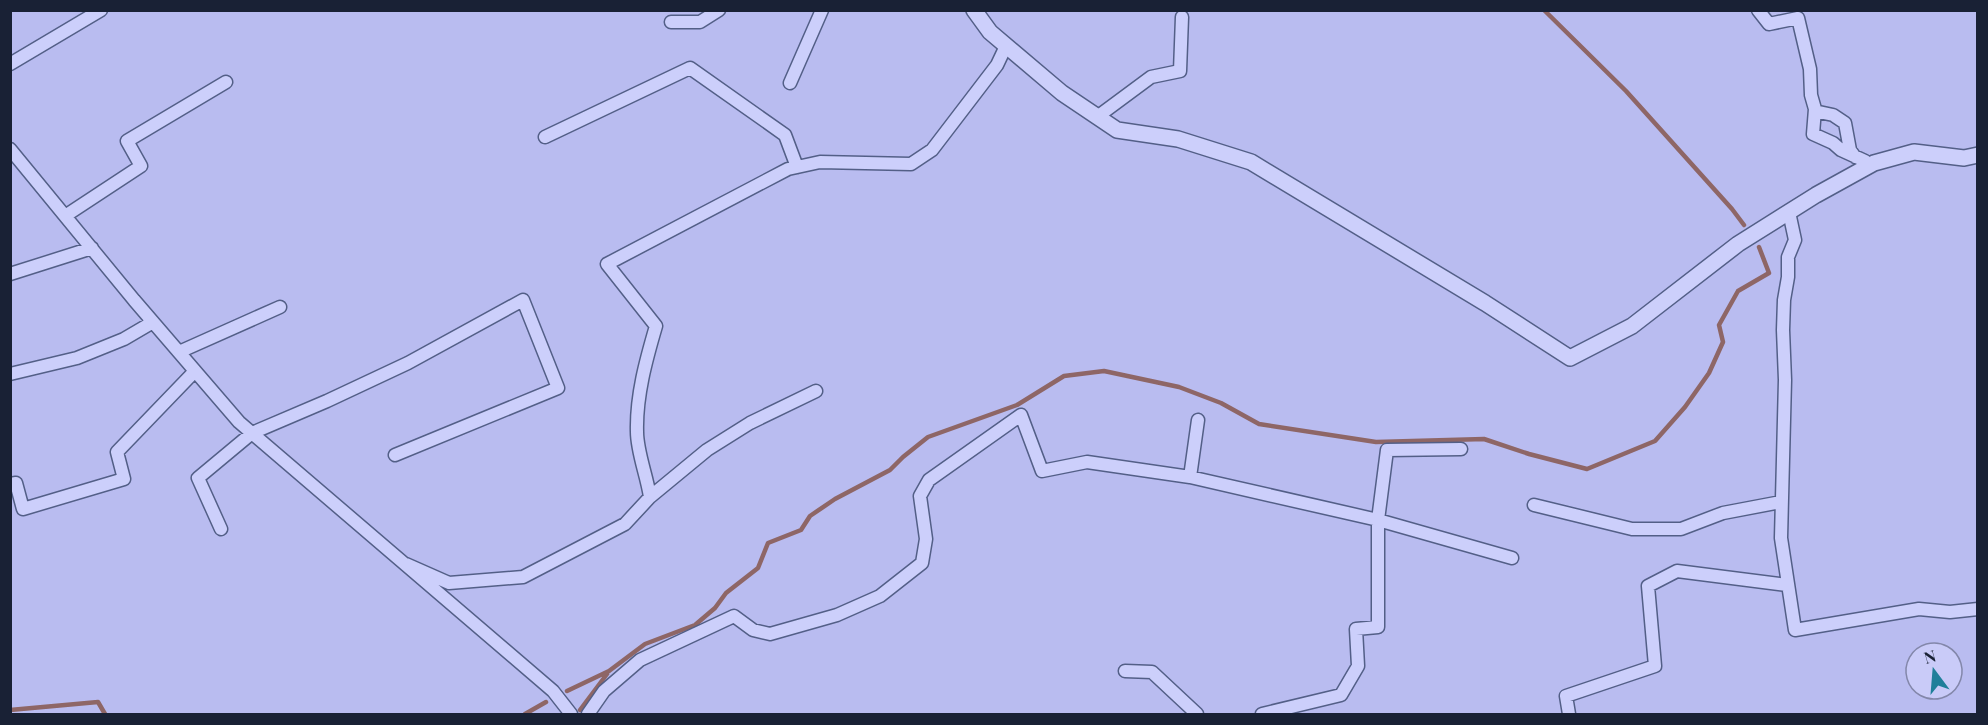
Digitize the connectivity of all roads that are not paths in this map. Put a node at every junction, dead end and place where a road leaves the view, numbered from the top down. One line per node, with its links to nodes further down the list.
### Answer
1 (101, 10): 9 (street)
2 (719, 10): 7 (street)
3 (822, 10): 11 (street)
4 (974, 10): 8 (street)
5 (1758, 10): 17 (street)
6 (1182, 17): 13 (street)
7 (671, 22)
8 (1006, 46): 13 (street); 19 (street)
9 (10, 64)
10 (226, 82): 21 (street)
11 (789, 83)
12 (1819, 112): 17 (street)
13 (1097, 117): 20 (street)
14 (545, 137): 19 (street)
15 (10, 149): 21 (street)
16 (1977, 155): 18 (street)
17 (1856, 158): 18 (street)
18 (1870, 165): 20 (street)
19 (797, 167): 36 (street)
20 (1789, 212): 37 (street)
21 (65, 216): 22 (street)
22 (92, 248): 23 (street); 25 (street)
23 (10, 274)
24 (280, 307): 26 (street)
25 (153, 322): 26 (street); 28 (street)
26 (179, 352): 27 (street)
27 (195, 371): 31 (street); 35 (street)
28 (10, 374)
29 (816, 391): 36 (street)
30 (1198, 420): 34 (street)
31 (252, 433): 33 (street); 40 (street); 42 (street)
32 (1461, 449): 39 (street)
33 (395, 455)
34 (1190, 477): 39 (street); 47 (street)
35 (10, 484)
36 (650, 496): 42 (street)
37 (1782, 502): 38 (street); 43 (street)
38 (1534, 504)
39 (1378, 520): 41 (street); 49 (street)
40 (220, 529)
41 (1512, 558)
42 (406, 564): 46 (street)
43 (1787, 585): 44 (street); 50 (street)
44 (1977, 609)
45 (1125, 671): 48 (street)
46 (571, 714)
47 (588, 714)
48 (1197, 714)
49 (1262, 714)
50 (1569, 714)

